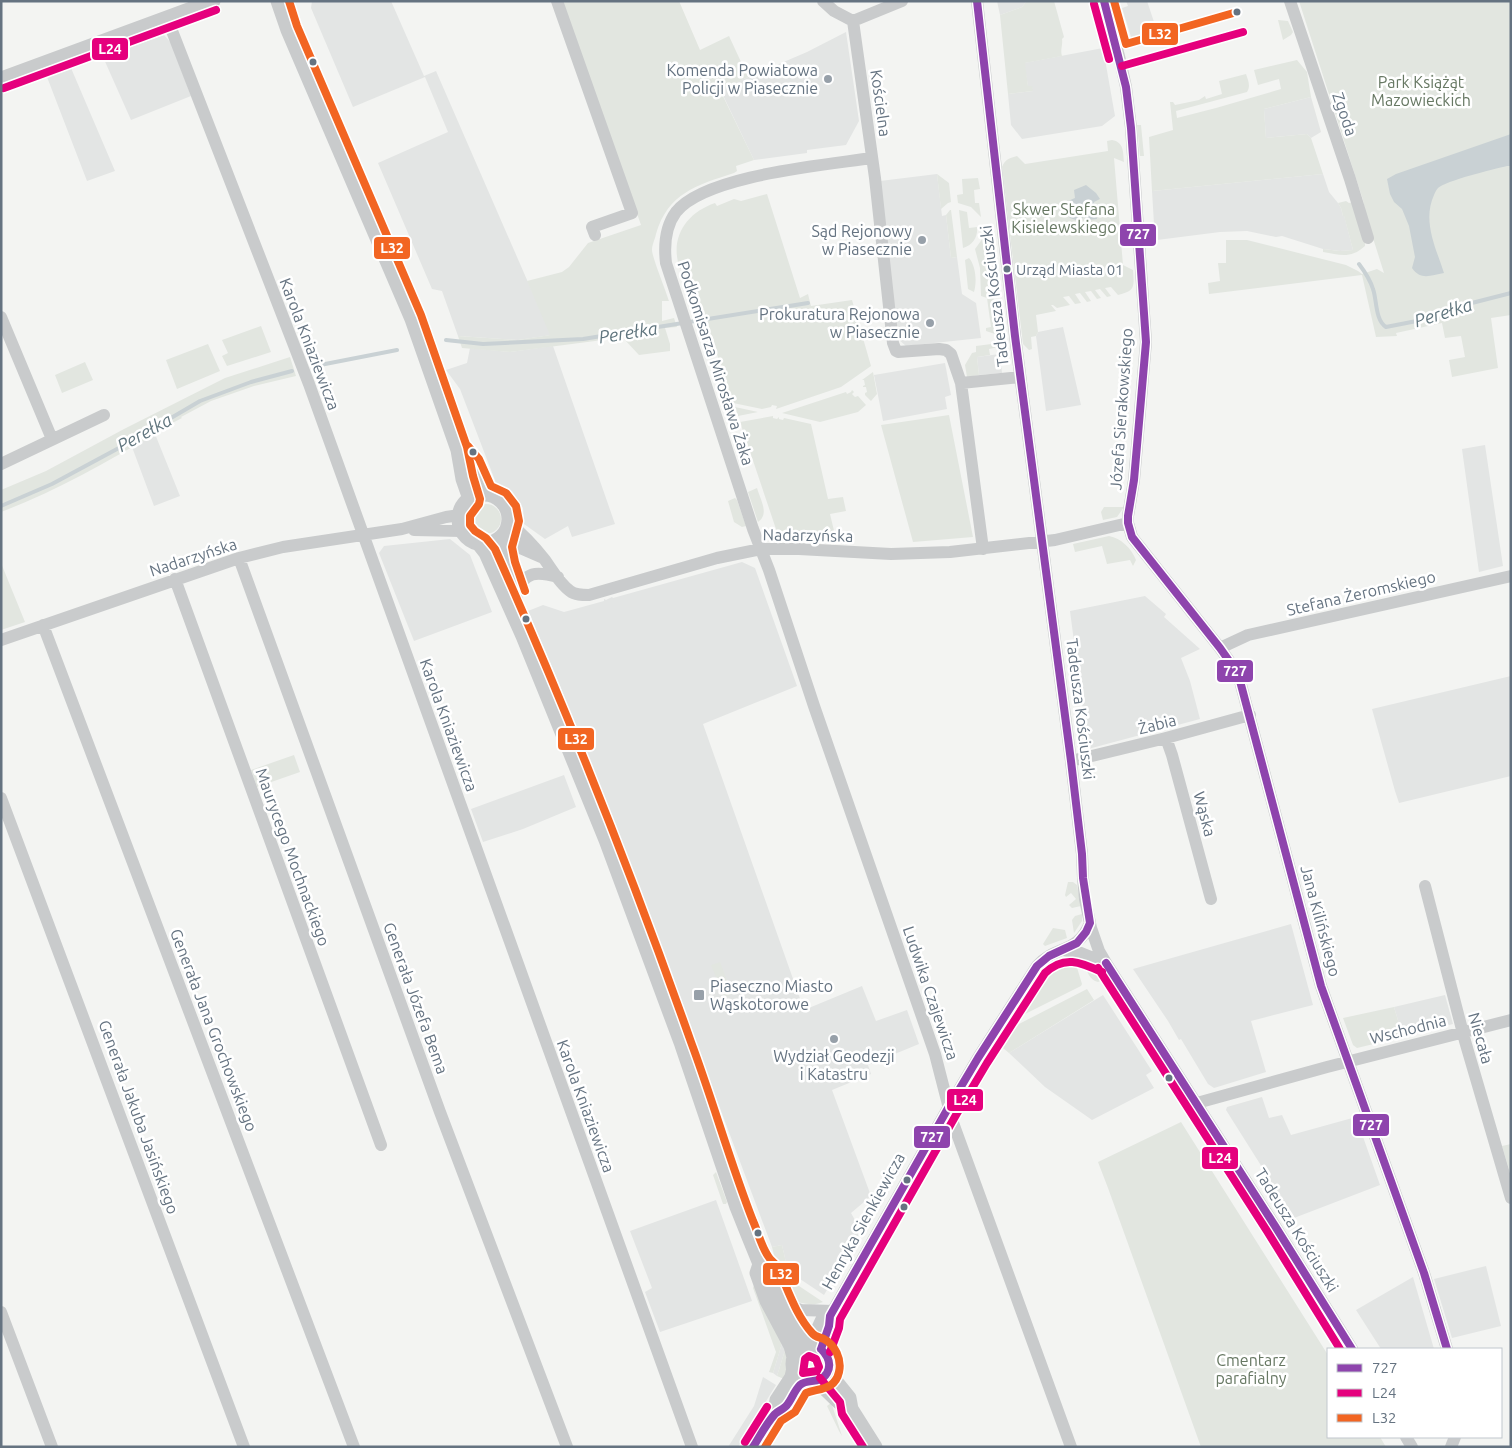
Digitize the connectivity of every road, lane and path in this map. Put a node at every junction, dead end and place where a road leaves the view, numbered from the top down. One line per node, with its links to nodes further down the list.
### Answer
1 (213, 1): 9 (street)
2 (278, 1): 21 (street)
3 (557, 1): 13 (street)
4 (823, 1): 10 (street)
5 (902, 1): 10 (street)
6 (977, 1): 16 (street, Tadeusza Kościuszki)
7 (1104, 1): 24 (street, Józefa Sierakowskiego)
8 (1290, 1): 14 (street, Zgoda)
9 (167, 18): 11 (street); 27 (street, Karola Kniaziewicza)
10 (853, 21): 12 (street, Kościelna)
11 (1, 79)
12 (872, 158): 17 (street, Kościelna); 31 (street, Podkomisarza Mirosława Żaka)
13 (595, 234)
14 (1368, 238)
15 (1, 317): 19 (street)
16 (1020, 377): 17 (street); 29 (street, Tadeusza Kościuszki)
17 (961, 383): 32 (street)
18 (104, 415): 19 (street)
19 (52, 439): 20 (street)
20 (1, 464)
21 (477, 497): 22 (street); 23 (street)
22 (460, 514): 25 (street, Nadarzyńska); 26 (street)
23 (509, 523): 28 (street); 34 (street, Nadarzyńska)
24 (1128, 523): 29 (street); 42 (street, Jana Kilińskiego)
25 (402, 529): 26 (street, Nadarzyńska); 27 (street, Nadarzyńska)
26 (462, 532): 30 (street)
27 (364, 535): 33 (street, Nadarzyńska); 73 (street, Karola Kniaziewicza)
28 (503, 537): 30 (street); 34 (street); 38 (street)
29 (1041, 541): 32 (street, Nadarzyńska); 45 (street, Tadeusza Kościuszki)
30 (478, 544): 40 (street)
31 (761, 549): 32 (street, Nadarzyńska); 36 (street, Nadarzyńska); 56 (street, Ludwika Czajewicza)
32 (983, 549)
33 (239, 558): 37 (street, Nadarzyńska); 72 (street, Generała Józefa Bema)
34 (544, 558): 36 (street, Nadarzyńska)
35 (1511, 576): 42 (street, Stefana Żeromskiego)
36 (558, 577): 38 (street)
37 (175, 579): 39 (street, Nadarzyńska); 57 (street, Maurycego Mochnackiego)
38 (515, 593): 40 (street)
39 (43, 625): 41 (street, Nadarzyńska); 71 (street, Generała Jana Grochowskiego)
40 (524, 636): 59 (street)
41 (1, 640)
42 (1220, 648): 43 (street, Jana Kilińskiego)
43 (1250, 715): 44 (street, Żabia); 54 (street, Jana Kilińskiego)
44 (1166, 738): 45 (street, Żabia); 48 (street, Wąska)
45 (1072, 761): 49 (street, Tadeusza Kościuszki)
46 (1, 798): 70 (street, Generała Jakuba Jasińskiego)
47 (1425, 886): 53 (street, Niecała)
48 (1211, 899)
49 (1090, 923): 50 (street, Henryka Sienkiewicza); 51 (street, Tadeusza Kościuszki)
50 (1064, 950): 51 (street); 56 (street, Henryka Sienkiewicza)
51 (1106, 963): 55 (street, Tadeusza Kościuszki)
52 (1511, 1020): 53 (street, Wschodnia)
53 (1463, 1032): 54 (street, Wschodnia); 58 (street, Niecała)
54 (1348, 1061): 55 (street, Wschodnia); 65 (street, Jana Kilińskiego)
55 (1197, 1103): 64 (street, Tadeusza Kościuszki)
56 (948, 1107): 62 (street, Henryka Sienkiewicza); 76 (street, Ludwika Czajewicza)
57 (381, 1145)
58 (1511, 1198)
59 (760, 1264): 60 (street); 66 (street)
60 (781, 1302): 62 (street); 63 (street)
61 (1, 1312): 69 (street)
62 (831, 1313): 63 (street, Henryka Sienkiewicza)
63 (815, 1347): 66 (street); 67 (street)
64 (1351, 1348)
65 (1447, 1348)
66 (794, 1363): 67 (street); 68 (street)
67 (818, 1378): 68 (street); 75 (street)
68 (775, 1412): 74 (street)
69 (52, 1447)
70 (244, 1447)
71 (354, 1447)
72 (567, 1447)
73 (692, 1447)
74 (754, 1447)
75 (875, 1447)
76 (1070, 1447)

